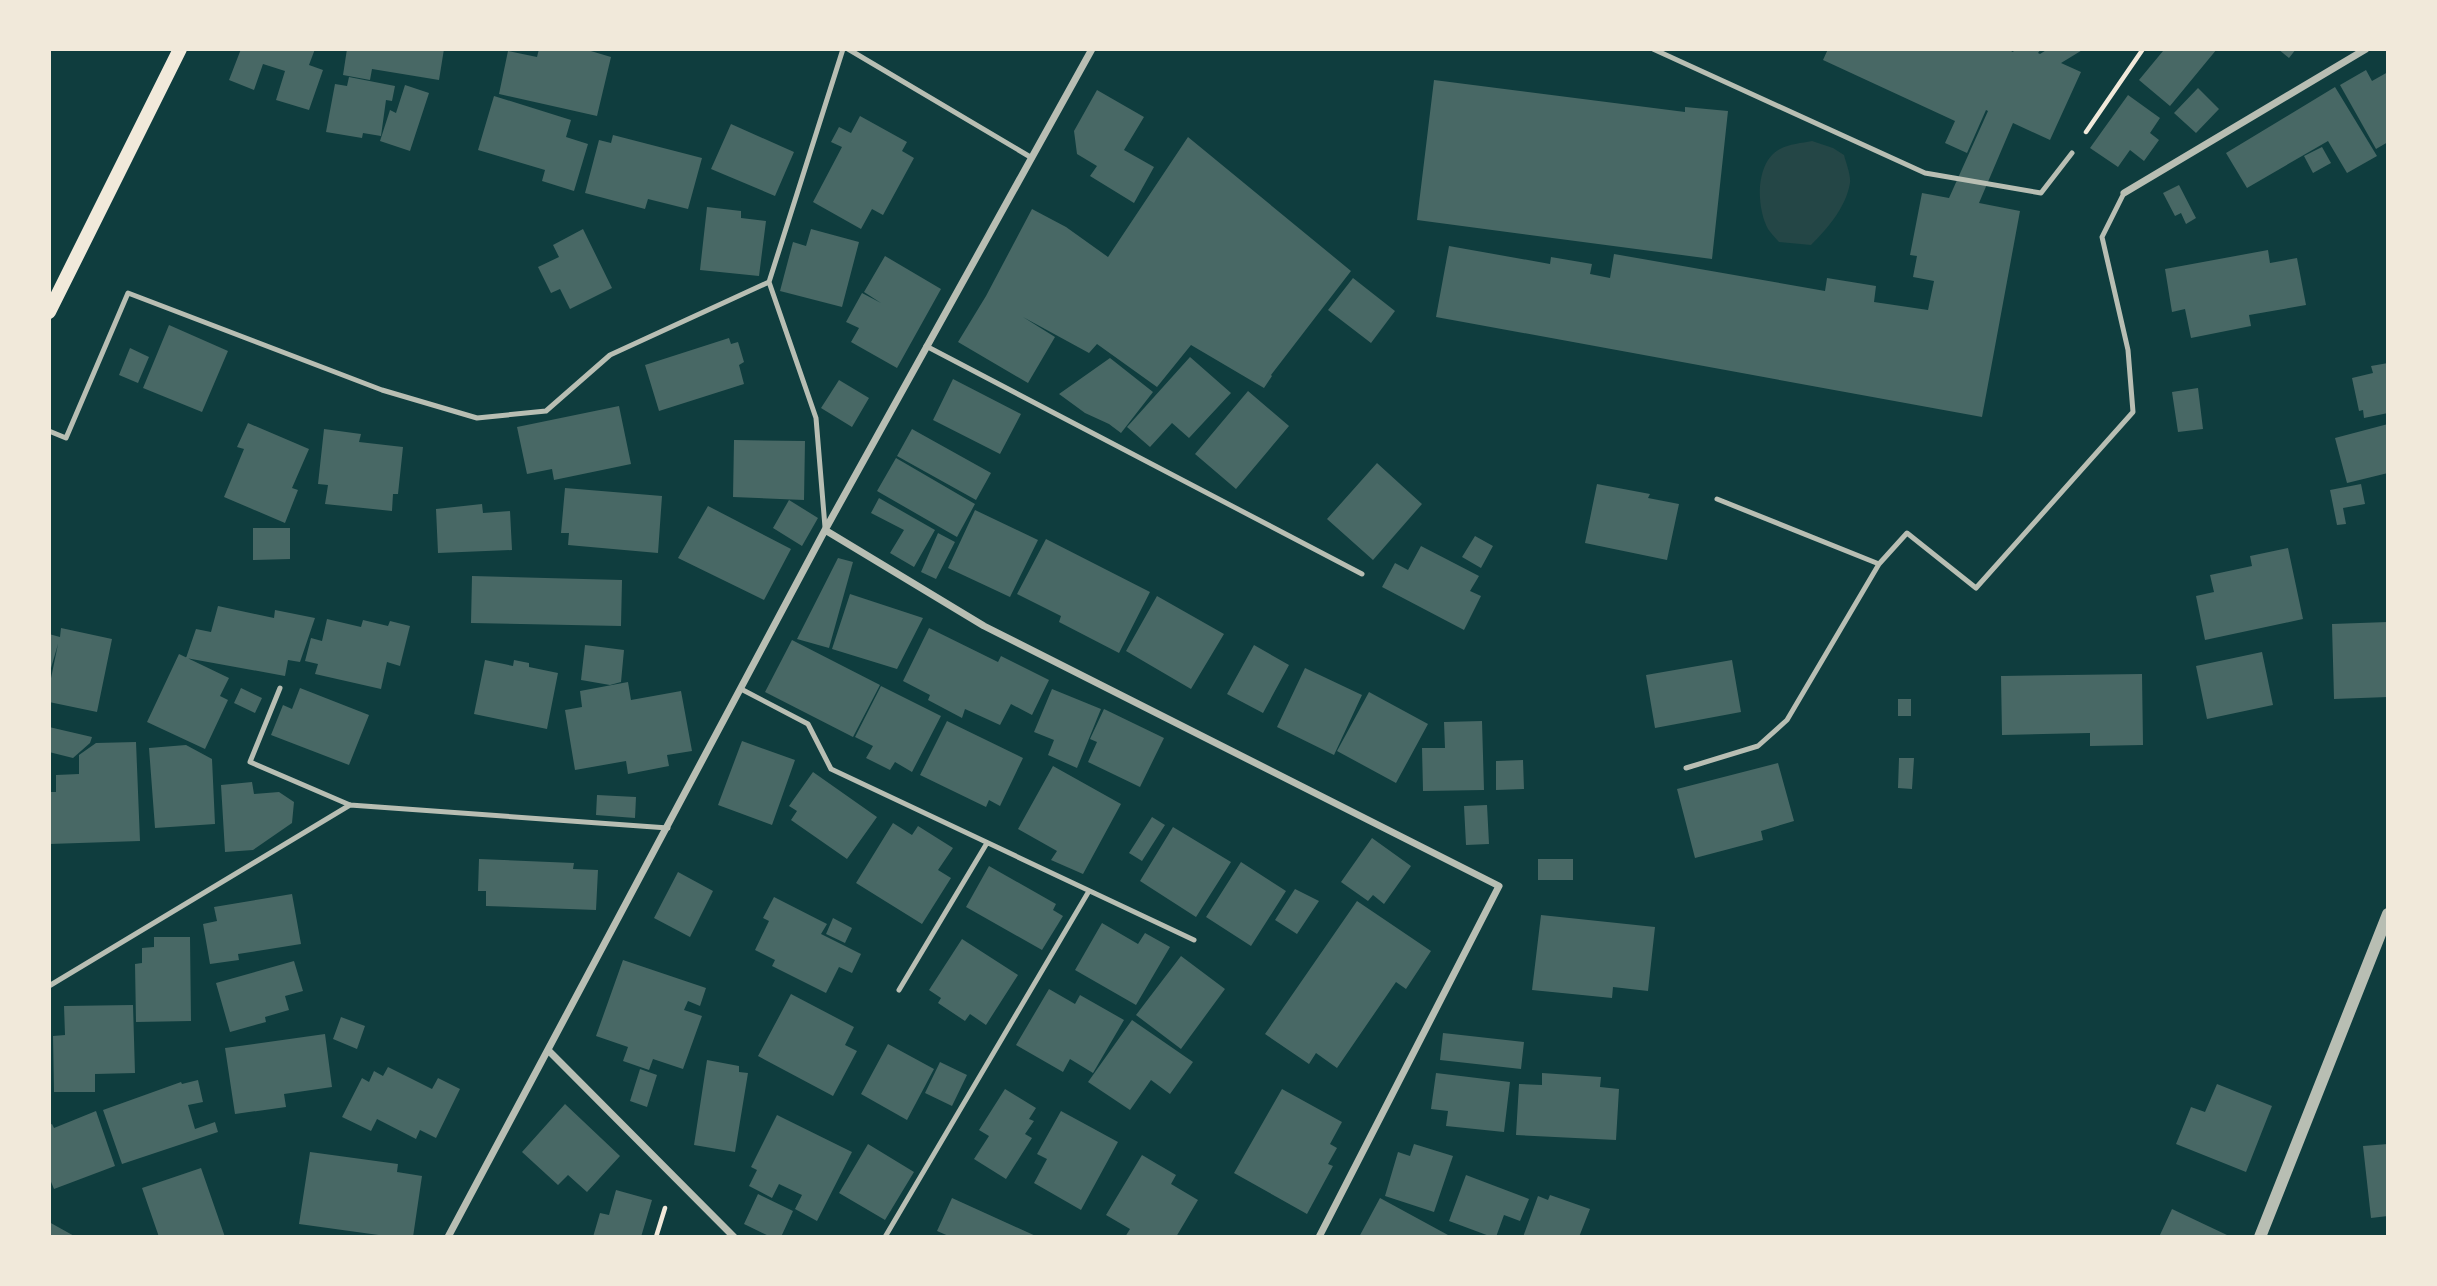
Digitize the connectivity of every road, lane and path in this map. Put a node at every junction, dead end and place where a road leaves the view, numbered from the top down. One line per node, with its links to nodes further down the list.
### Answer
1 (180, 49): 13 (main road)
2 (846, 49): 8 (lane); 12 (lane)
3 (865, 49): 8 (lane)
4 (1092, 49): 10 (street)
5 (1653, 49): 9 (lane)
6 (2143, 49): 9 (path)
7 (2367, 49): 11 (street)
8 (862, 57): 10 (lane)
9 (2072, 153)
10 (1032, 158): 14 (street)
11 (2124, 192): 18 (lane)
12 (769, 282): 15 (lane); 17 (lane)
13 (50, 307)
14 (926, 346): 17 (street); 19 (lane)
15 (49, 431)
16 (1717, 499): 18 (lane)
17 (825, 530): 21 (street); 35 (street)
18 (1879, 564): 22 (lane)
19 (1362, 574)
20 (280, 688): 23 (lane)
21 (741, 689): 24 (street); 25 (lane)
22 (1686, 768)
23 (351, 804): 24 (lane); 29 (lane)
24 (668, 828): 31 (street)
25 (987, 843): 26 (lane); 30 (lane)
26 (1089, 891): 28 (lane); 34 (lane)
27 (2388, 914): 36 (street)
28 (1194, 940)
29 (49, 986)
30 (899, 990)
31 (549, 1051): 32 (street); 33 (street)
32 (448, 1237)
33 (734, 1237)
34 (885, 1237)
35 (1319, 1237)
36 (2260, 1237)

